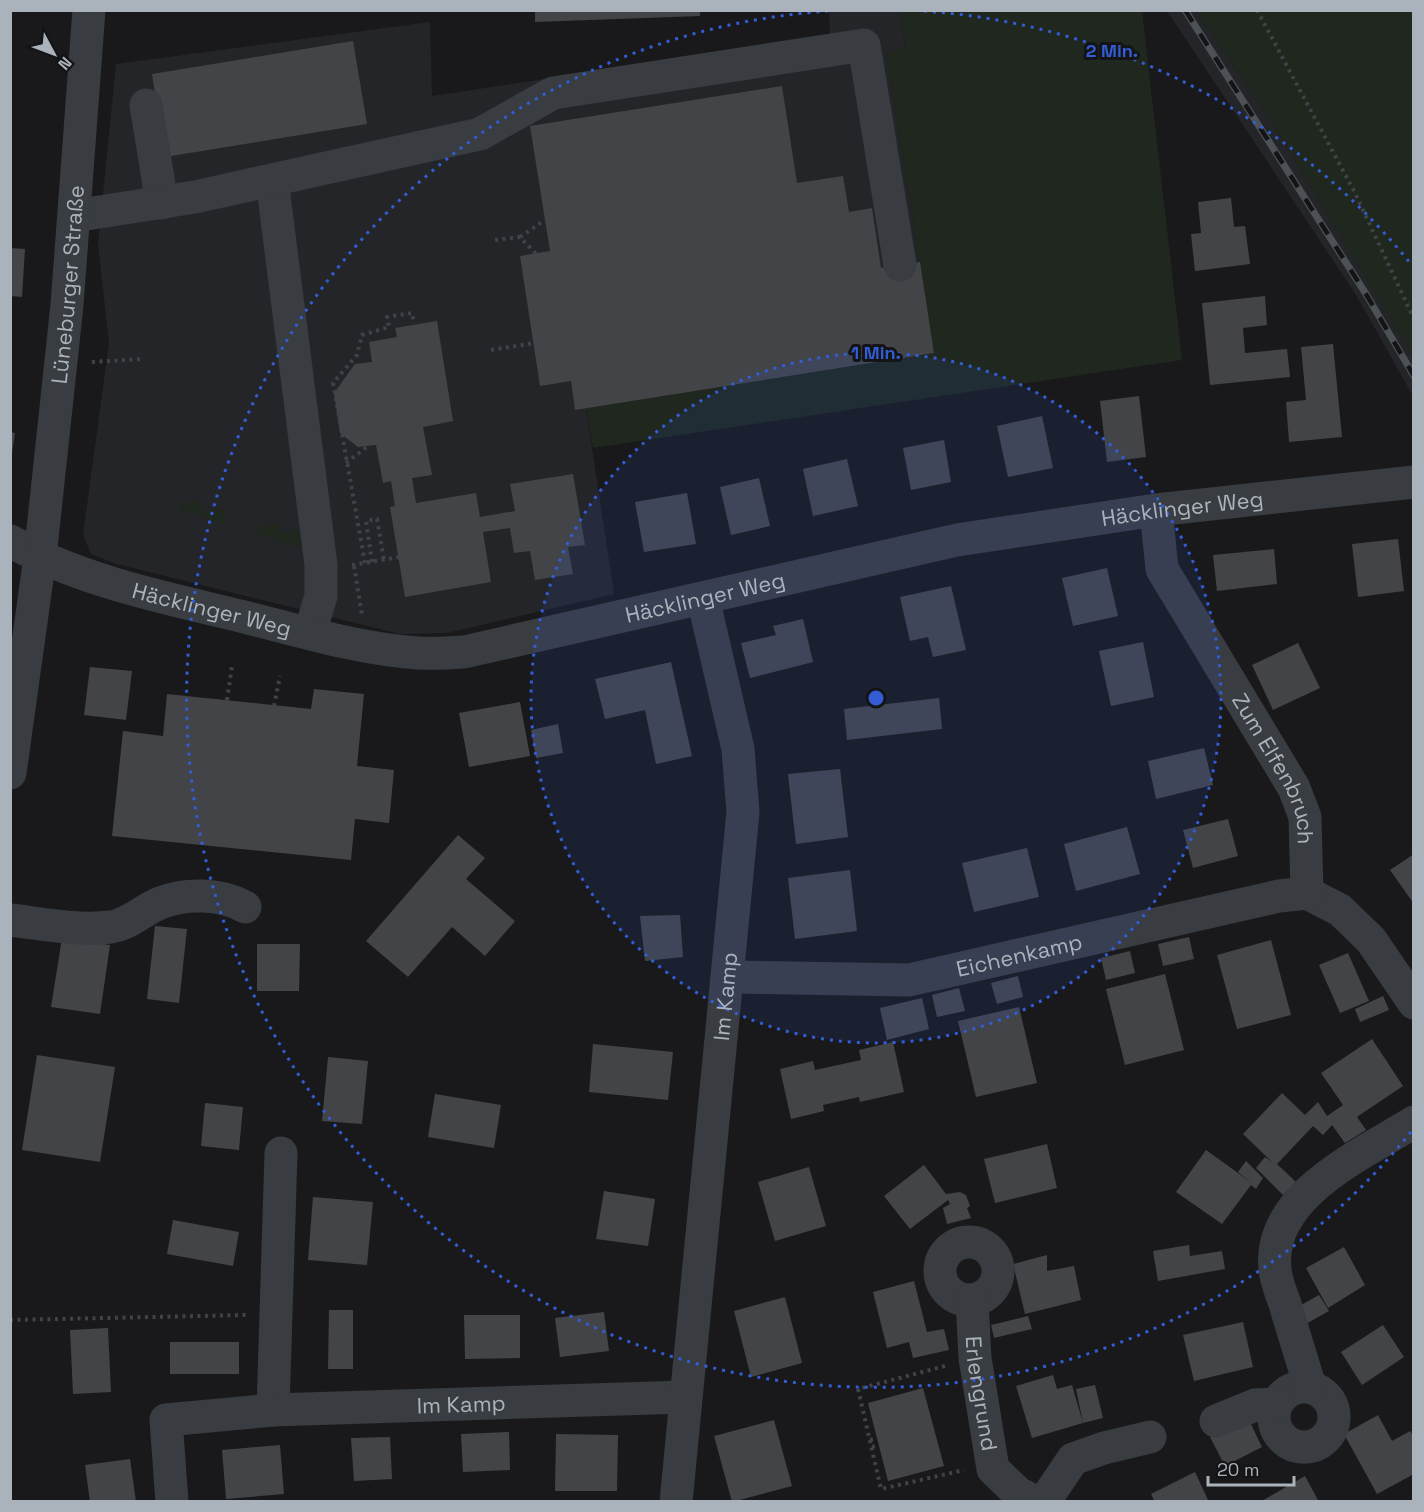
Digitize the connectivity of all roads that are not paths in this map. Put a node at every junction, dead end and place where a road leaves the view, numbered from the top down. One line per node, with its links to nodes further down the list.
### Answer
1 (89, 10): 5 (street, Lüneburger Straße)
2 (146, 105): 4 (street)
3 (272, 180): 4 (street); 6 (street); 12 (street)
4 (162, 203): 5 (street)
5 (74, 216): 10 (street, Lüneburger Straße)
6 (900, 265)
7 (1413, 482): 8 (street, Häcklinger Weg)
8 (1156, 510): 11 (street, Häcklinger Weg); 14 (street, Zum Elfenbruch)
9 (10, 541): 10 (street, Häcklinger Weg)
10 (40, 557): 12 (street, Häcklinger Weg); 13 (street, Lüneburger Straße)
11 (703, 598): 12 (street, Häcklinger Weg); 18 (street, Im Kamp)
12 (310, 633)
13 (10, 773)
14 (1308, 893): 17 (street); 18 (street, Eichenkamp)
15 (245, 907): 16 (street)
16 (10, 920)
17 (1401, 958): 19 (street)
18 (728, 977): 24 (street, Im Kamp)
19 (1413, 1002)
20 (1413, 1122): 23 (street)
21 (281, 1153): 26 (street)
22 (972, 1300): 31 (street, Erlengrund)
23 (1310, 1387): 25 (street); 25 (street)
24 (685, 1398): 26 (street, Im Kamp); 30 (street, Im Kamp)
25 (1276, 1404): 27 (street)
26 (273, 1410): 29 (street, Im Kamp)
27 (1216, 1420)
28 (1150, 1437): 32 (street)
29 (172, 1502)
30 (676, 1502)
31 (1036, 1502)
32 (1044, 1502)

